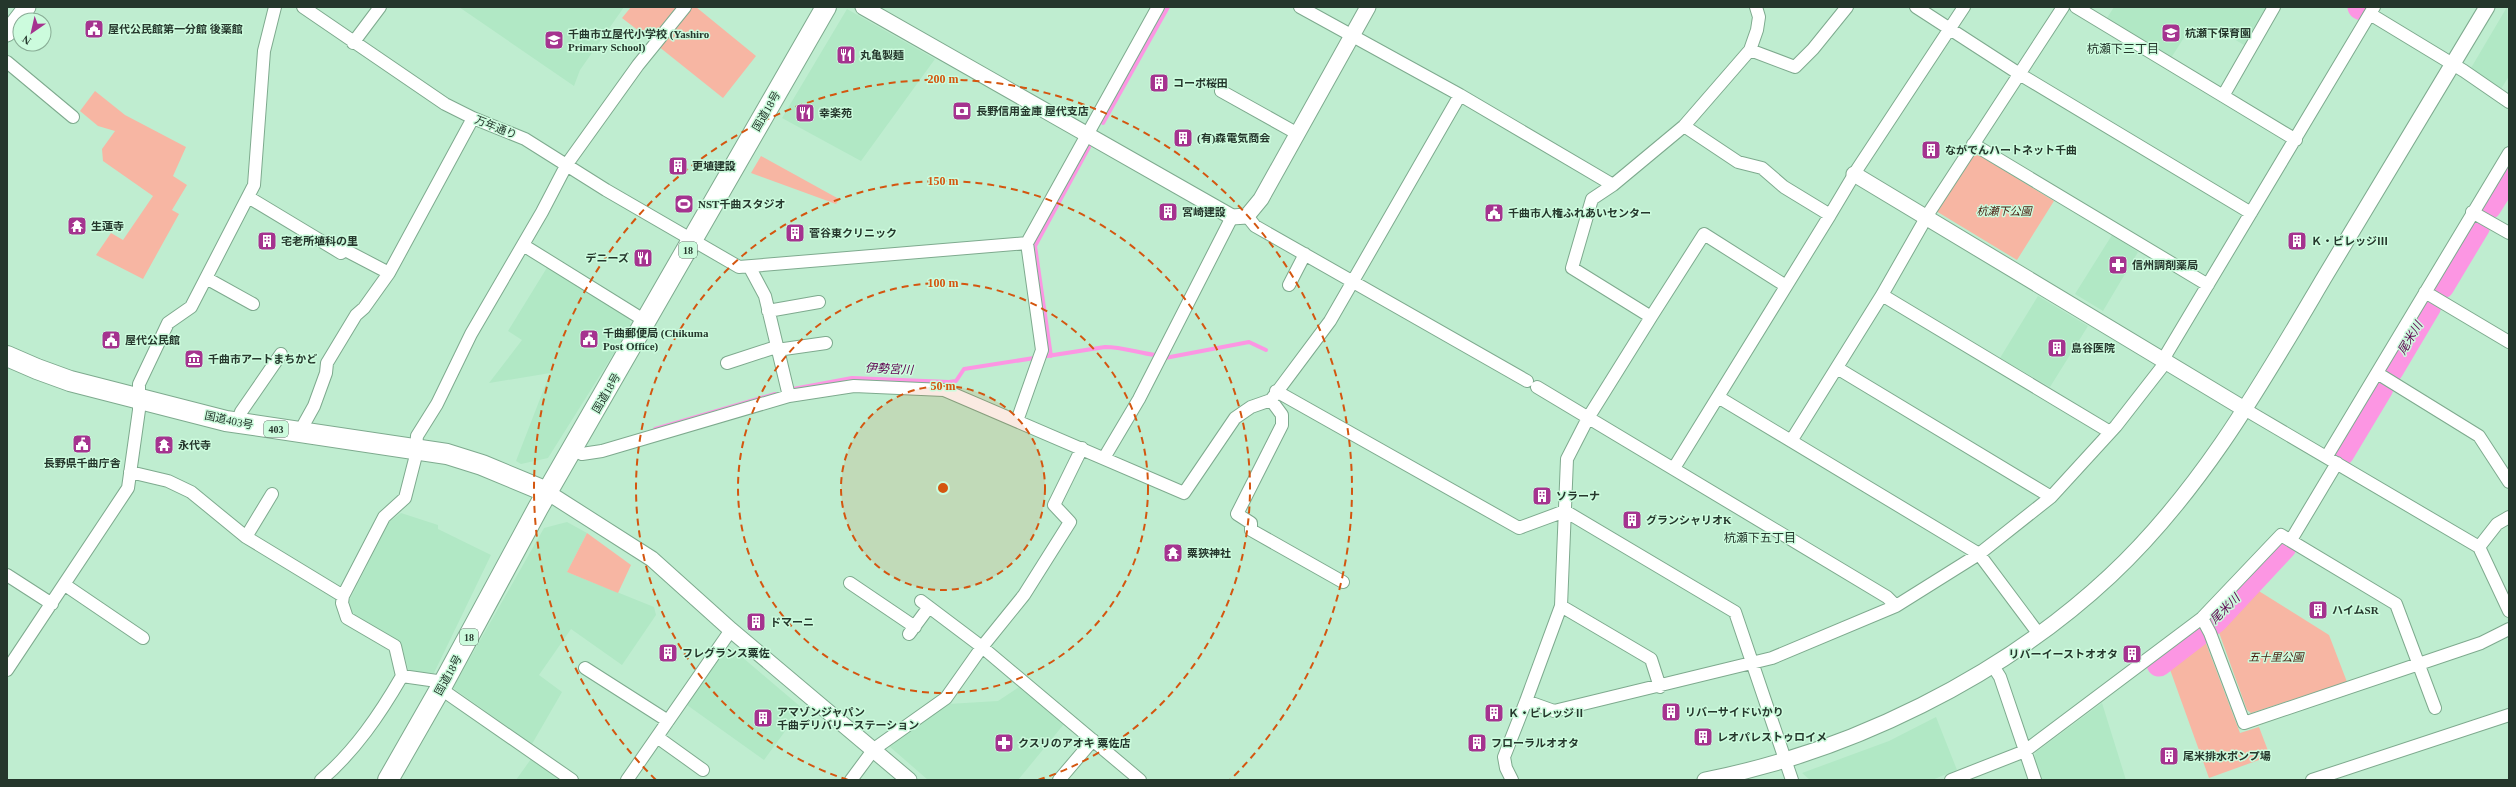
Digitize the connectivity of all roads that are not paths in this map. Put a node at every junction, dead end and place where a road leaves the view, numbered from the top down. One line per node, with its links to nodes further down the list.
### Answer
1 (27, 7): 22 (main road)
2 (274, 7): 44 (street)
3 (303, 7): 24 (street, 万年通り)
4 (380, 7): 24 (street)
5 (685, 7): 41 (street)
6 (826, 7): 52 (highway, 国道18号 / 18)
7 (863, 7): 36 (street)
8 (1158, 7): 36 (street)
9 (1300, 7): 19 (street)
10 (1368, 7): 23 (street)
11 (1756, 7): 25 (street)
12 (1847, 7): 25 (street)
13 (1916, 7): 21 (street)
14 (1964, 7): 21 (street)
15 (2063, 7): 28 (street)
16 (2076, 7): 31 (street)
17 (2274, 7): 31 (street)
18 (2486, 7): 27 (street)
19 (1314, 10): 23 (street)
20 (2372, 10): 27 (street); 38 (street)
21 (1949, 28): 28 (street); 42 (street)
22 (7, 33)
23 (1353, 36): 30 (street); 37 (street)
24 (353, 43): 34 (street, 万年通り)
25 (1750, 50): 35 (street)
26 (7, 62): 33 (street)
27 (2452, 64): 32 (street); 83 (street)
28 (2021, 75): 39 (street); 45 (street)
29 (1221, 91): 37 (street)
30 (1460, 96): 43 (street); 59 (street)
31 (2223, 96): 38 (street)
32 (2509, 102)
33 (72, 117)
34 (473, 118): 41 (street, 万年通り); 57 (street)
35 (1684, 126): 43 (street); 47 (street)
36 (1088, 134): 49 (street); 53 (street)
37 (1298, 134): 48 (street)
38 (2296, 140): 45 (street)
39 (1973, 144): 50 (street); 61 (street)
40 (2509, 153): 46 (street)
41 (566, 164): 52 (street, 万年通り); 54 (street)
42 (1854, 174): 47 (street); 50 (street)
43 (1613, 185): 68 (street)
44 (248, 197): 57 (street); 58 (street)
45 (2251, 212): 61 (street)
46 (2472, 212): 51 (street); 63 (street)
47 (1830, 215): 62 (street)
48 (1247, 216): 49 (street); 55 (street)
49 (1232, 217): 93 (street)
50 (1927, 218): 64 (street); 75 (street)
51 (2509, 233)
52 (693, 241): 56 (street, 万年通り); 69 (highway, 国道18号 / 18)
53 (1027, 243): 56 (street); 85 (street)
54 (523, 245): 69 (street); 90 (street)
55 (1305, 254): 59 (street); 60 (street)
56 (750, 268): 67 (street)
57 (389, 273): 88 (street)
58 (206, 278): 66 (street); 82 (street)
59 (1352, 281): 79 (street); 84 (street)
60 (1289, 285)
61 (2208, 285): 75 (street)
62 (1786, 286): 68 (street); 81 (street)
63 (2425, 292): 71 (street); 78 (street)
64 (1882, 295): 77 (street); 87 (street)
65 (819, 302): 67 (street)
66 (253, 304)
67 (768, 311): 72 (street)
68 (1652, 317): 84 (street)
69 (646, 322): 92 (highway, 国道18号 / 18)
70 (826, 342): 72 (street)
71 (2509, 342)
72 (777, 349): 76 (street); 80 (street)
73 (281, 354): 86 (street)
74 (7, 356): 82 (highway, 国道403号 / 403)
75 (2164, 360): 83 (street); 87 (street)
76 (727, 362)
77 (1837, 368): 89 (street); 100 (street)
78 (2377, 373): 94 (street); 97 (street)
79 (1273, 395): 93 (street); 101 (street); 108 (street)
80 (789, 396): 85 (street); 92 (street)
81 (1718, 397): 89 (street); 95 (street)
82 (139, 399): 86 (highway, 国道403号 / 403); 96 (street)
83 (2246, 410): 94 (street); 119 (street)
84 (1588, 418): 95 (street); 101 (street)
85 (1017, 421): 91 (street)
86 (237, 423): 88 (highway, 国道403号 / 403)
87 (2110, 432): 100 (street)
88 (303, 433): 90 (highway, 国道403号 / 403)
89 (1791, 440): 106 (street)
90 (416, 448): 98 (highway, 国道403号 / 403); 111 (street)
91 (1082, 448): 93 (street); 121 (street)
92 (573, 450): 98 (highway, 国道18号 / 18)
93 (1104, 458)
94 (2332, 459): 104 (street); 105 (street)
95 (1674, 468): 114 (street)
96 (130, 472): 103 (street); 110 (street)
97 (2509, 482)
98 (547, 492): 118 (street); 128 (highway, 国道18号 / 18)
99 (272, 494): 103 (street)
100 (2051, 497): 106 (street)
101 (1565, 511): 113 (street); 122 (street)
102 (2509, 516): 105 (street)
103 (246, 537): 111 (street)
104 (2291, 540): 116 (street); 123 (street)
105 (2478, 547): 115 (street)
106 (1979, 554): 114 (street); 119 (street)
107 (7, 575): 112 (street)
108 (1343, 582)
109 (850, 583): 121 (street)
110 (65, 585): 112 (street); 120 (street)
111 (343, 596): 127 (street)
112 (52, 604): 126 (street)
113 (1562, 606): 129 (street); 130 (street)
114 (1896, 606): 122 (street)
115 (2509, 611)
116 (2203, 620): 123 (street); 137 (street)
117 (2509, 629): 123 (street)
118 (731, 630): 133 (street); 136 (street)
119 (2038, 633): 124 (street)
120 (143, 638)
121 (982, 647): 135 (street); 136 (street)
122 (1752, 664): 129 (street); 138 (street)
123 (2418, 664): 131 (street)
124 (1993, 666): 137 (street); 138 (street)
125 (584, 668): 133 (street)
126 (7, 670)
127 (402, 676): 128 (street); 140 (street)
128 (442, 686): 141 (highway, 国道18号 / 18); 142 (street)
129 (1660, 687): 130 (street)
130 (1526, 701): 148 (street)
131 (2435, 708)
132 (2509, 715): 153 (street)
133 (668, 721): 134 (street)
134 (657, 737): 139 (street); 143 (street)
135 (1093, 740): 146 (street); 147 (street)
136 (874, 749): 144 (street); 145 (street)
137 (2025, 751): 151 (street); 152 (street)
138 (1785, 760): 149 (street); 150 (street)
139 (703, 770)
140 (321, 780)
141 (388, 780)
142 (572, 780)
143 (627, 780)
144 (851, 780)
145 (909, 780)
146 (1059, 780)
147 (1140, 780)
148 (1512, 780)
149 (1705, 780)
150 (1792, 780)
151 (1951, 780)
152 (2035, 780)
153 (2312, 780)

